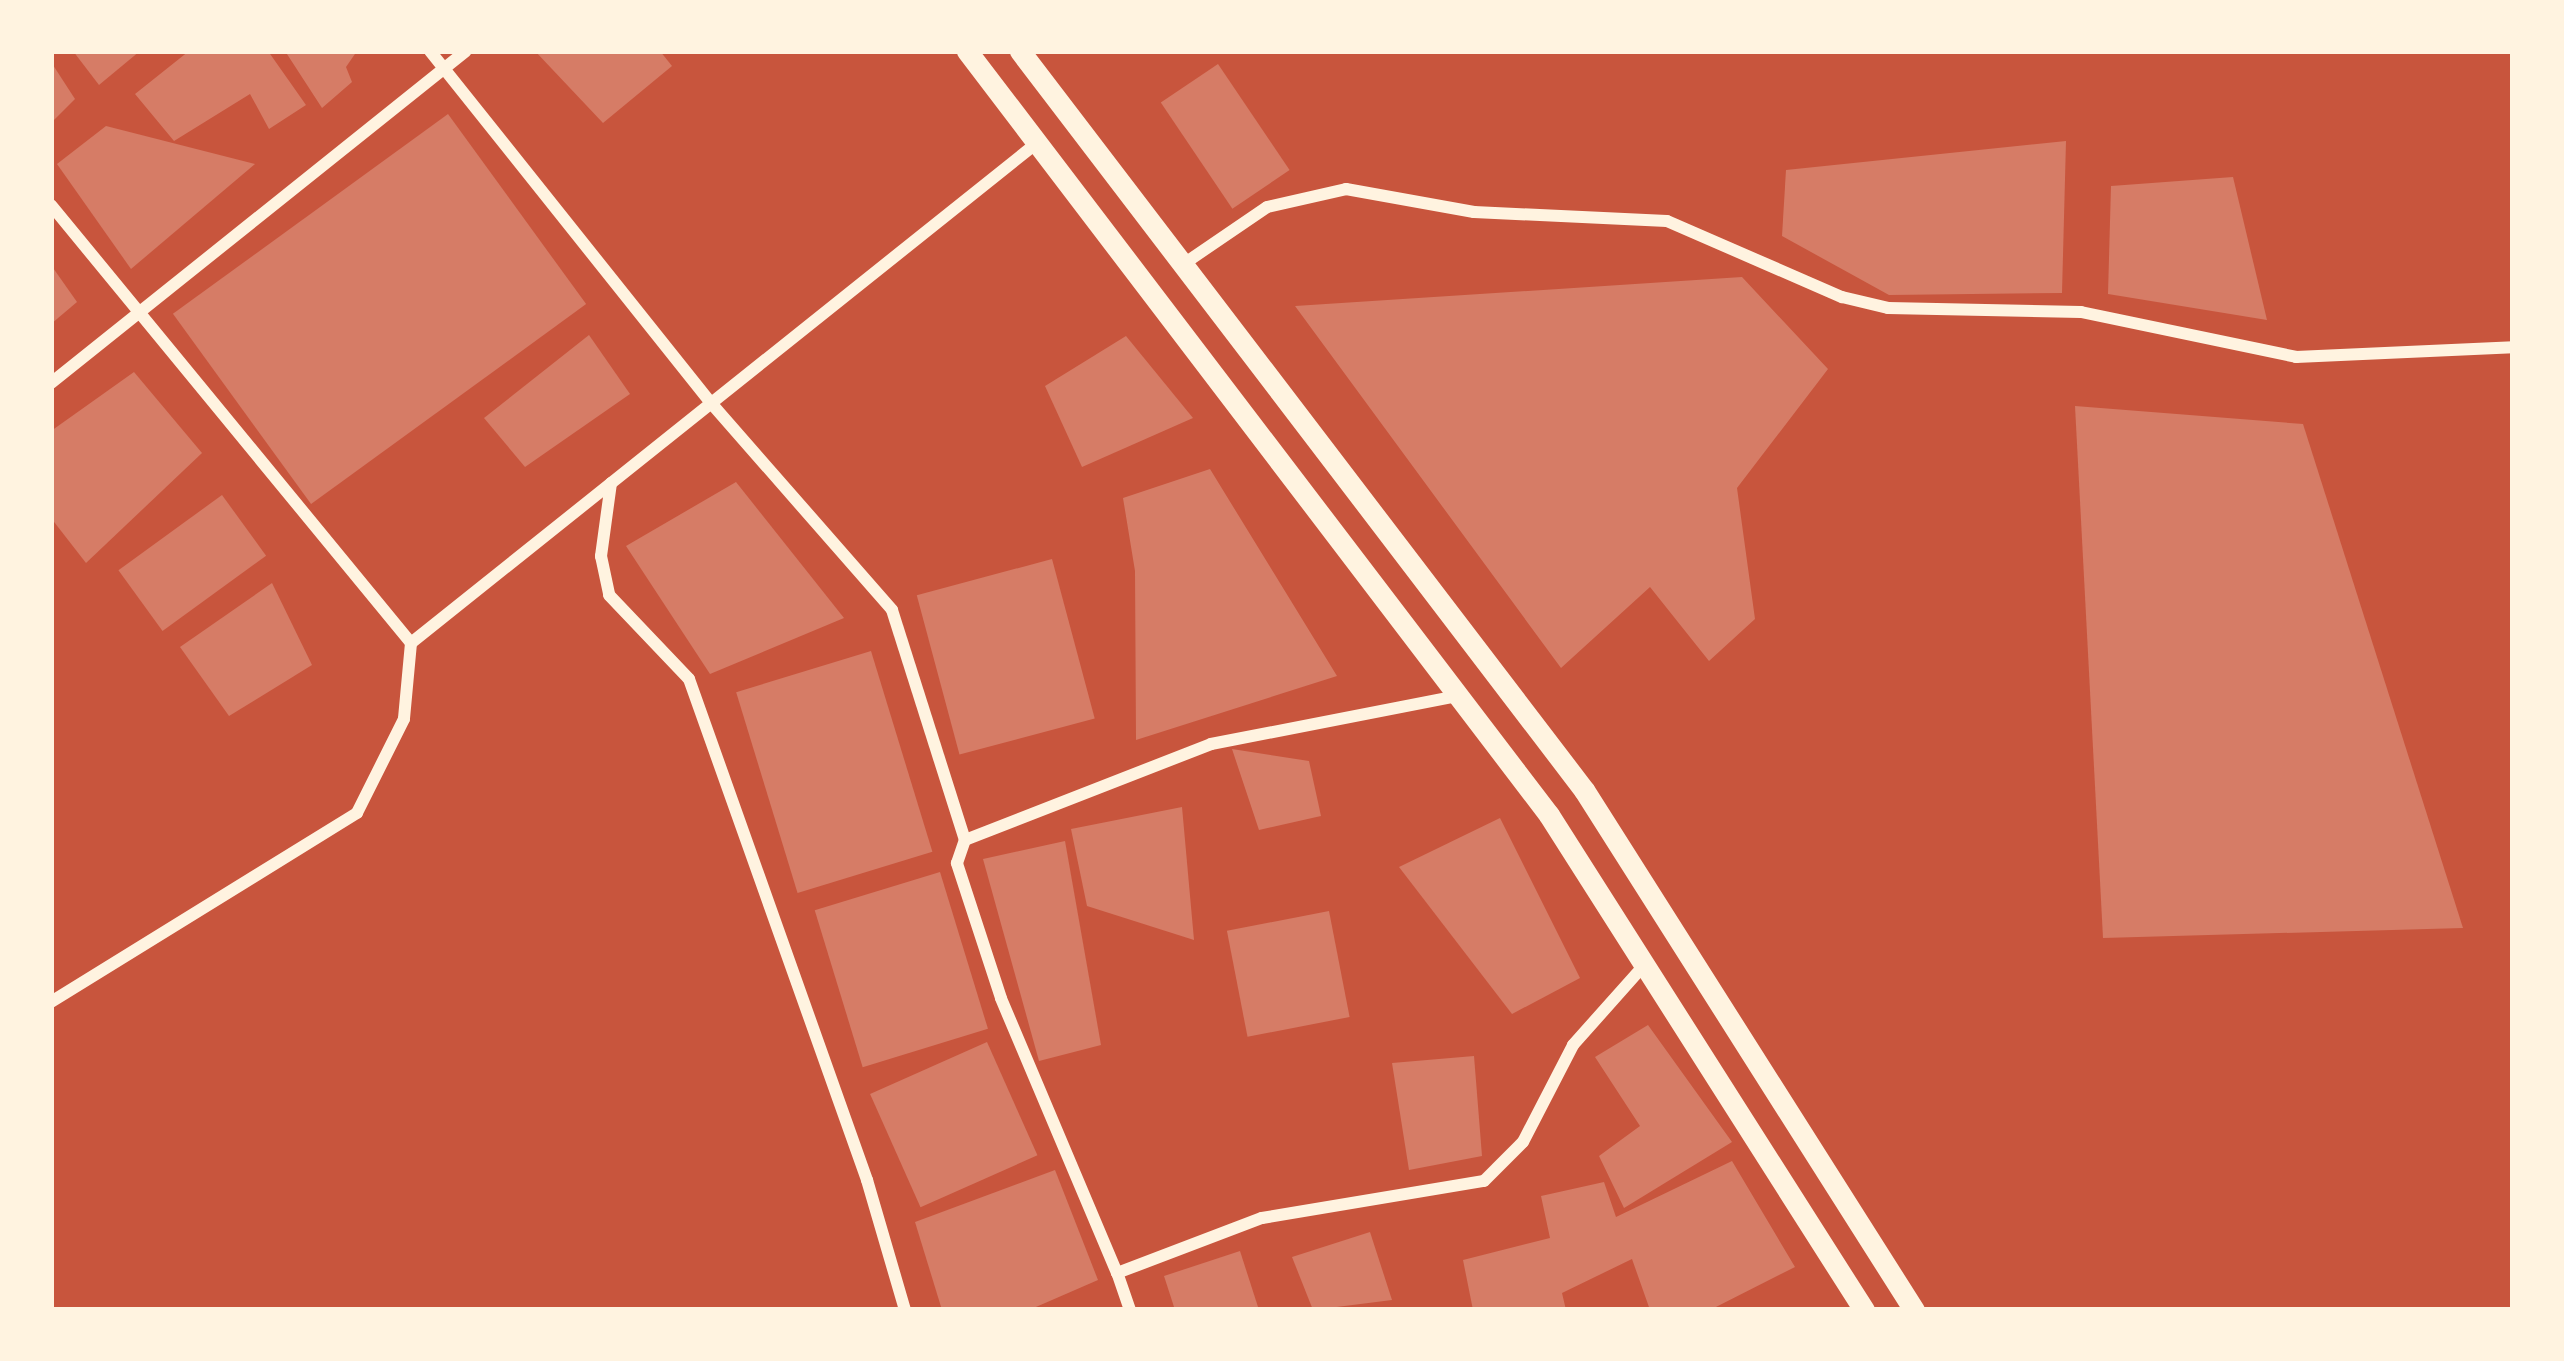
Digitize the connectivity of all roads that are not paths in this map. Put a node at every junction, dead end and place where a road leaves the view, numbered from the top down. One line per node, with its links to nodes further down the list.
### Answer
1 (430, 51): 5 (street)
2 (466, 51): 5 (street)
3 (967, 51): 6 (street)
4 (1020, 51): 8 (street)
5 (444, 69): 9 (street); 12 (street)
6 (1037, 143): 12 (street); 15 (street)
7 (51, 206): 9 (street)
8 (1184, 263): 10 (street); 23 (street)
9 (139, 313): 11 (street); 14 (street)
10 (2513, 347)
11 (51, 383)
12 (711, 403): 13 (street); 16 (street)
13 (611, 483): 14 (street); 20 (street)
14 (411, 643): 18 (street)
15 (1459, 696): 16 (street); 17 (street)
16 (965, 840): 19 (street)
17 (1646, 963): 19 (street); 22 (street)
18 (51, 1001)
19 (1117, 1274): 21 (street)
20 (905, 1310)
21 (1130, 1310)
22 (1864, 1310)
23 (1914, 1310)

